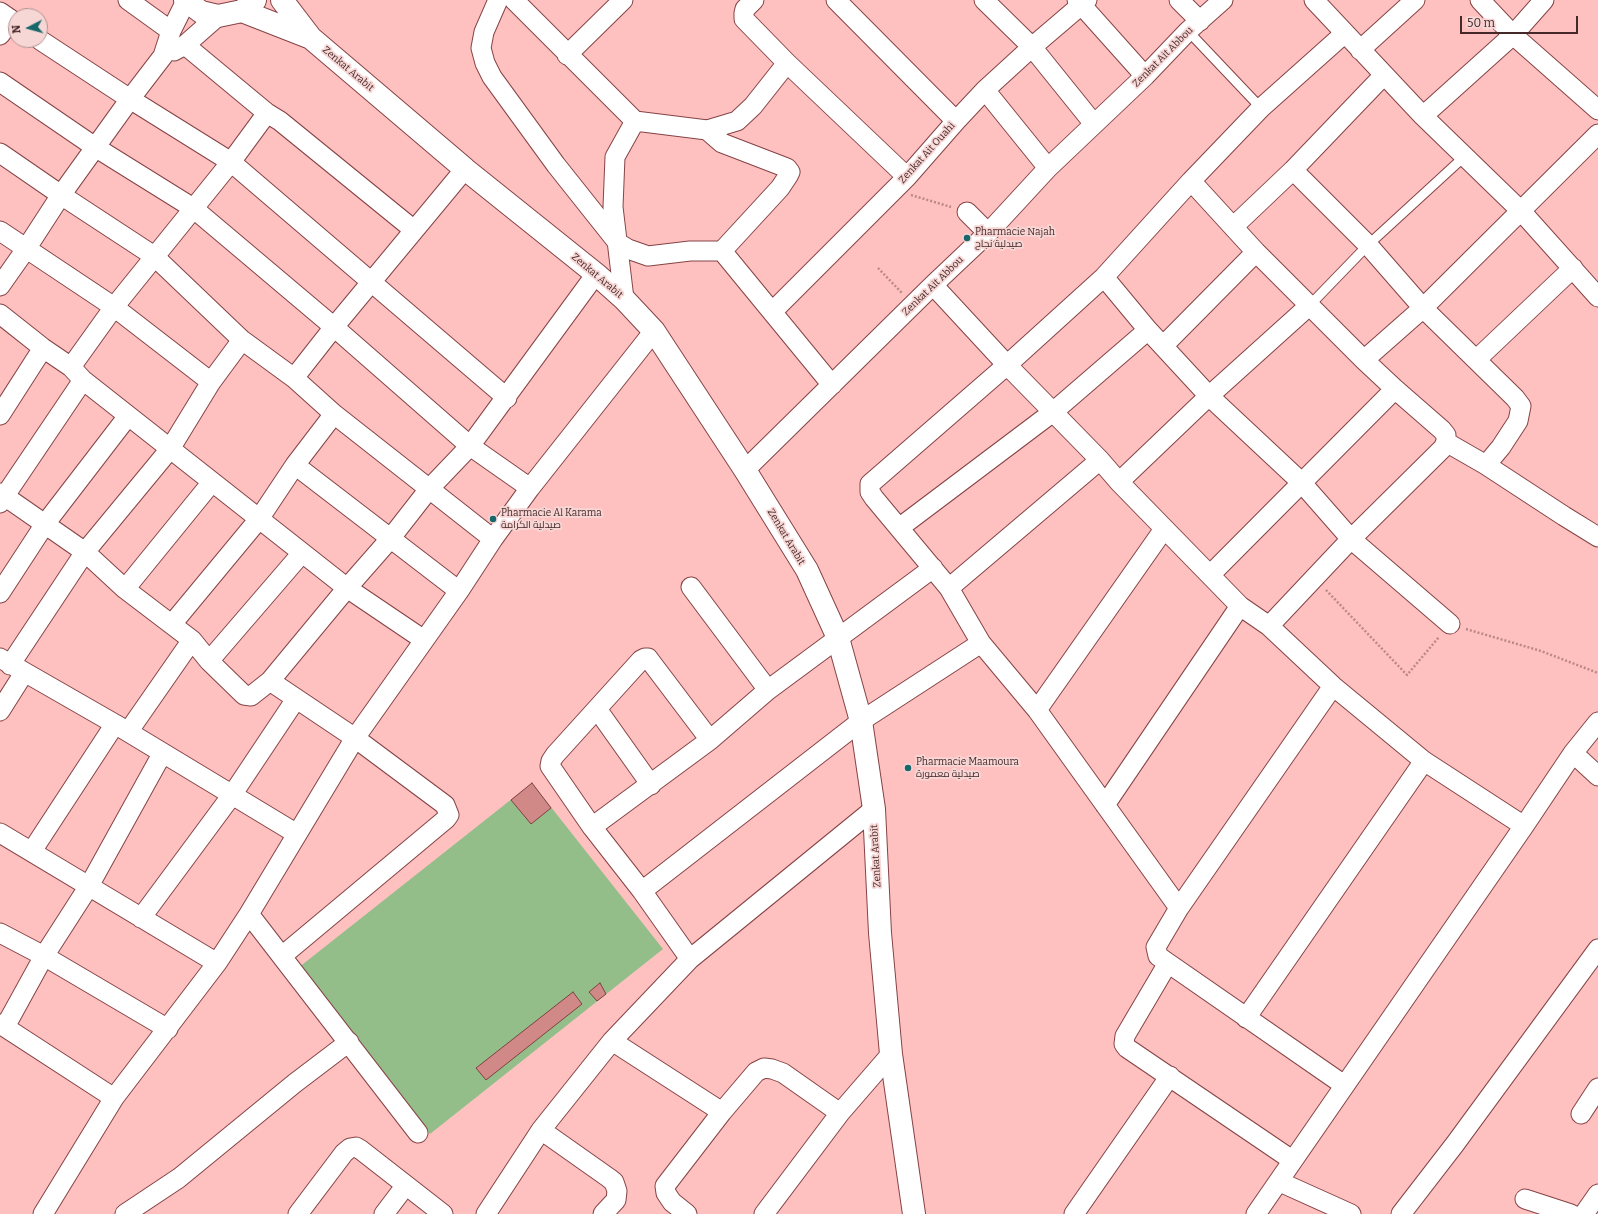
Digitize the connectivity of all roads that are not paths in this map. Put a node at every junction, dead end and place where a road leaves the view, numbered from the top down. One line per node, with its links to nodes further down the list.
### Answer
1 (128, 0): 21 (street)
2 (186, 0): 18 (street); 21 (street)
3 (282, 0): 25 (street)
4 (498, 0): 64 (street)
5 (514, 0): 30 (street)
6 (624, 0): 30 (street)
7 (754, 0): 32 (street)
8 (984, 0): 28 (street)
9 (1179, 0): 20 (street)
10 (1223, 0): 20 (street, Zenkat Ait Abbou)
11 (1314, 0): 22 (street)
12 (1415, 0): 29 (street)
13 (1480, 0): 24 (street)
14 (1544, 0): 24 (street)
15 (842, 2): 43 (street)
16 (1082, 2): 28 (street, Zenkat Ait Ouahi); 34 (street)
17 (248, 6): 18 (street); 25 (street)
18 (218, 16): 27 (street)
19 (8, 21): 23 (street)
20 (1194, 26): 34 (street, Zenkat Ait Abbou); 38 (lane)
21 (171, 31): 31 (street)
22 (1345, 33): 29 (street); 38 (street)
23 (0, 35)
24 (1513, 35): 39 (street); 41 (street)
25 (311, 38): 52 (street, Zenkat Arabit)
26 (48, 45): 37 (street)
27 (185, 45): 31 (street); 40 (street)
28 (1032, 47): 36 (street, Zenkat Ait Ouahi); 44 (street)
29 (1360, 50): 33 (street)
30 (567, 54): 42 (street)
31 (164, 56): 37 (street)
32 (788, 63): 45 (street); 54 (street)
33 (1384, 75): 41 (street); 53 (street)
34 (1145, 76): 44 (street, Zenkat Ait Abbou)
35 (0, 82): 47 (street)
36 (985, 90): 43 (street, Zenkat Ait Ouahi); 51 (street)
37 (130, 99): 47 (street); 50 (street)
38 (1261, 108): 55 (street)
39 (1598, 110)
40 (266, 113): 50 (street); 61 (street)
41 (1423, 116): 49 (street)
42 (635, 121): 45 (street); 64 (street)
43 (956, 121): 54 (street, Zenkat Ait Ouahi)
44 (1094, 124): 51 (street, Zenkat Ait Abbou)
45 (707, 130): 67 (street)
46 (1598, 134): 58 (street)
47 (96, 147): 56 (street); 57 (street)
48 (0, 153): 56 (street)
49 (1465, 156): 58 (street); 65 (lane)
50 (230, 162): 57 (street); 73 (street)
51 (1048, 168): 63 (street, Zenkat Ait Abbou)
52 (464, 169): 61 (street); 71 (street, Zenkat Arabit)
53 (1293, 170): 60 (street); 65 (street)
54 (907, 177): 81 (street, Zenkat Ait Ouahi)
55 (1191, 181): 60 (street); 72 (street)
56 (61, 195): 66 (street); 69 (street)
57 (193, 208): 69 (street); 83 (street)
58 (1521, 211): 70 (street); 80 (street)
59 (966, 212): 63 (street)
60 (1233, 228): 68 (street)
61 (414, 230): 73 (street)
62 (0, 231): 66 (street)
63 (988, 233): 74 (street, Zenkat Ait Abbou)
64 (618, 243): 67 (street); 77 (street)
65 (1368, 245): 78 (lane); 80 (street)
66 (26, 249): 75 (street); 79 (street)
67 (722, 251): 81 (street)
68 (1256, 252): 78 (street); 87 (street)
69 (154, 256): 79 (street); 86 (street)
70 (1572, 268): 76 (street); 89 (street)
71 (596, 274): 77 (street, Zenkat Arabit); 98 (street)
72 (1104, 277): 84 (street); 91 (street)
73 (371, 282): 83 (street); 98 (street)
74 (933, 285): 91 (street); 95 (street, Zenkat Ait Abbou)
75 (0, 286)
76 (1598, 297)
77 (624, 299): 85 (street, Zenkat Arabit)
78 (1310, 305): 90 (street); 97 (street)
79 (114, 307): 92 (street); 94 (street)
80 (1423, 308): 89 (street); 90 (street)
81 (772, 312): 95 (street)
82 (0, 314): 88 (street)
83 (334, 327): 93 (street); 104 (street)
84 (1148, 330): 87 (street); 99 (street)
85 (654, 331): 109 (street, Zenkat Arabit); 113 (street)
86 (242, 340): 93 (street); 94 (street)
87 (1163, 346): 97 (street)
88 (43, 348): 92 (street); 101 (street)
89 (1476, 359): 108 (street)
90 (1364, 360): 96 (street)
91 (1007, 365): 99 (street); 118 (street)
92 (77, 374): 102 (street); 115 (street)
93 (294, 378): 100 (street)
94 (211, 382): 105 (street)
95 (832, 385): 109 (street, Zenkat Ait Abbou)
96 (1395, 389): 103 (street); 112 (street)
97 (1209, 396): 111 (street); 112 (street)
98 (507, 398): 104 (street)
99 (1053, 412): 106 (street); 118 (street)
100 (334, 414): 107 (street); 114 (street)
101 (0, 415)
102 (128, 416): 105 (street); 117 (street)
103 (1446, 442): 108 (street); 123 (street)
104 (470, 446): 113 (street); 114 (street)
105 (170, 449): 110 (street); 124 (street)
106 (1100, 460): 111 (street); 130 (street)
107 (295, 465): 116 (street); 121 (street)
108 (1486, 465): 120 (street)
109 (745, 470): 138 (street, Zenkat Arabit)
110 (212, 482): 116 (street); 131 (street)
111 (1119, 482): 119 (street)
112 (1301, 482): 123 (street); 127 (street)
113 (530, 488): 122 (street)
114 (429, 490): 121 (street); 122 (street)
115 (2, 497): 117 (street)
116 (259, 519): 125 (street); 135 (street)
117 (44, 524): 124 (street); 133 (street)
118 (900, 528): 126 (street)
119 (1164, 529): 127 (street); 149 (street)
120 (1598, 537)
121 (390, 539): 128 (street); 132 (street)
122 (493, 539): 132 (street)
123 (1351, 539): 136 (street); 137 (street)
124 (85, 552): 131 (street); 143 (street)
125 (302, 553): 128 (street); 142 (street)
126 (933, 568): 130 (street); 138 (street)
127 (1211, 574): 134 (street)
128 (347, 588): 140 (street); 144 (street)
129 (691, 588): 146 (street)
130 (949, 588): 141 (street)
131 (125, 589): 135 (street)
132 (459, 591): 140 (street)
133 (0, 593)
134 (1240, 606): 137 (street); 162 (street)
135 (172, 624): 139 (street)
136 (1450, 624)
137 (1269, 626): 145 (street)
138 (838, 638): 146 (street); 151 (street, Zenkat Arabit)
139 (192, 640): 142 (street); 153 (street)
140 (424, 640): 154 (street)
141 (981, 643): 149 (street); 151 (street)
142 (209, 662): 144 (street)
143 (11, 665): 150 (street); 153 (street)
144 (270, 681): 147 (street)
145 (1333, 686): 158 (street); 171 (street)
146 (768, 690): 155 (street)
147 (296, 699): 154 (street); 161 (street)
148 (597, 708): 155 (street); 160 (street); 165 (street)
149 (1037, 710): 162 (street)
150 (0, 711)
151 (862, 722): 163 (street, Zenkat Arabit); 170 (street)
152 (1598, 722): 156 (street)
153 (121, 728): 157 (street); 168 (street)
154 (355, 738): 167 (street); 177 (street)
155 (710, 740): 160 (street)
156 (1573, 753): 159 (street); 164 (street)
157 (162, 754): 161 (street); 169 (street)
158 (1424, 761): 164 (street); 181 (street)
159 (1598, 776)
160 (651, 785): 165 (street)
161 (232, 795): 167 (street); 173 (street)
162 (1105, 805): 171 (street)
163 (874, 809): 178 (street); 186 (street, Zenkat Arabit)
164 (1524, 826): 188 (street)
165 (592, 827): 170 (street)
166 (0, 833): 168 (street)
167 (297, 834): 172 (street)
168 (32, 851): 169 (street)
169 (89, 886): 173 (street); 176 (street)
170 (642, 891): 178 (street)
171 (1179, 908): 180 (street)
172 (249, 914): 177 (street); 179 (street)
173 (141, 918): 179 (street)
174 (0, 933): 176 (street)
175 (1598, 949): 214 (street)
176 (44, 956): 182 (street); 183 (street)
177 (282, 956): 185 (street)
178 (690, 959): 184 (street)
179 (217, 963): 183 (street)
180 (1168, 963): 181 (street); 187 (street)
181 (1246, 1018): 188 (street)
182 (3, 1026): 190 (street)
183 (168, 1029): 190 (street)
184 (612, 1041): 191 (street); 194 (street)
185 (349, 1042): 195 (street); 204 (street)
186 (891, 1054): 192 (street); 211 (street, Zenkat Arabit)
187 (1170, 1076): 196 (street); 202 (street)
188 (1344, 1085): 196 (street)
189 (1598, 1088): 193 (street)
190 (114, 1098): 203 (street)
191 (722, 1112): 192 (street); 209 (street)
192 (840, 1113): 210 (street)
193 (1581, 1114)
194 (540, 1130): 201 (street); 208 (street)
195 (418, 1133)
196 (1292, 1160): 197 (street)
197 (1280, 1182): 212 (street); 213 (street)
198 (406, 1185): 205 (street); 206 (street); 207 (street)
199 (1598, 1194): 216 (street)
200 (1526, 1199): 215 (street)
201 (492, 1212)
202 (1078, 1213)
203 (43, 1214)
204 (125, 1214)
205 (298, 1214)
206 (384, 1214)
207 (443, 1214)
208 (603, 1214)
209 (687, 1214)
210 (764, 1214)
211 (914, 1214)
212 (1256, 1214)
213 (1351, 1214)
214 (1401, 1214)
215 (1571, 1214)
216 (1584, 1214)

